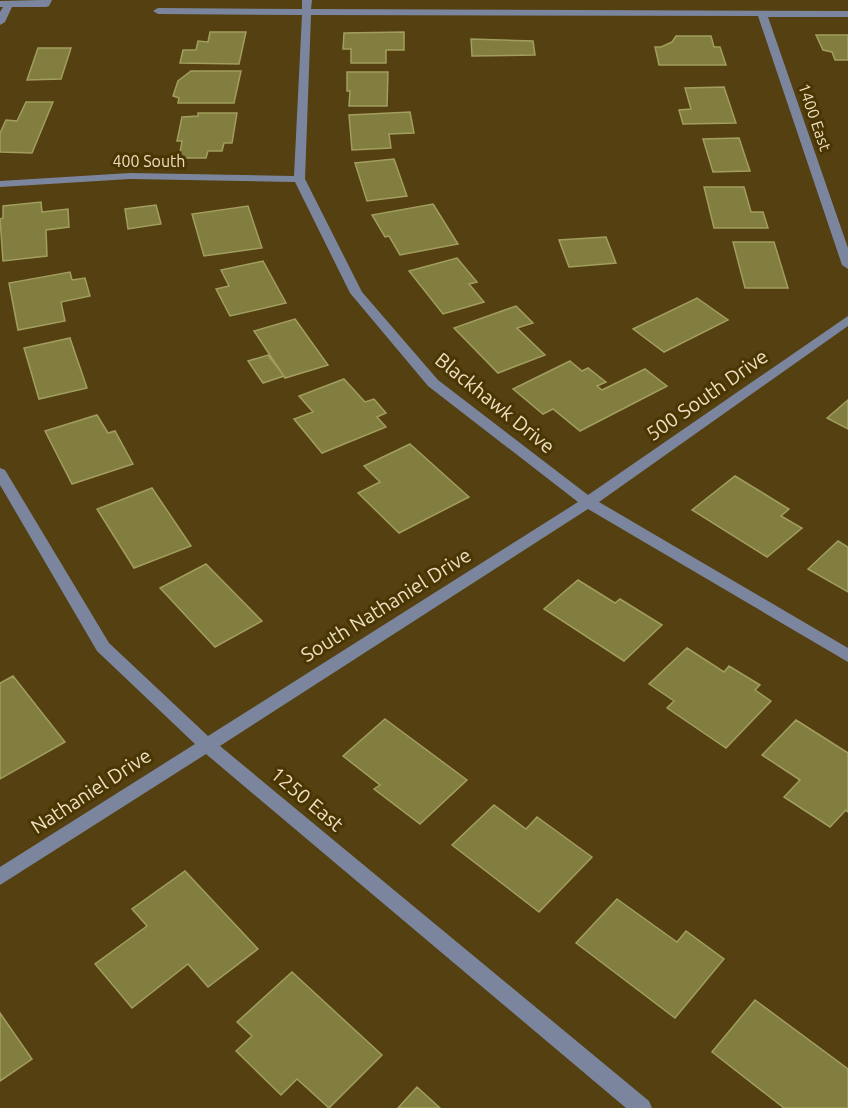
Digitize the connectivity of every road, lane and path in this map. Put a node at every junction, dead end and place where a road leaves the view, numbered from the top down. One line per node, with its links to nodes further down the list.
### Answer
1 (47, 0): 2 (street)
2 (4, 4): 7 (street)
3 (306, 6): 4 (street); 5 (street); 8 (street, Blackhawk Drive)
4 (158, 12)
5 (762, 14): 6 (street); 10 (street, 1400 East)
6 (848, 14)
7 (0, 22)
8 (298, 179): 9 (street, 400 South); 13 (street, Blackhawk Drive)
9 (0, 184)
10 (848, 265)
11 (848, 320): 13 (street, 500 South Drive)
12 (0, 473): 15 (street, 1250 East)
13 (588, 502): 14 (street, Blackhawk Drive); 15 (street, South Nathaniel Drive)
14 (848, 656)
15 (206, 744): 16 (street, Nathaniel Drive); 17 (street, 1250 East)
16 (0, 877)
17 (642, 1108)

